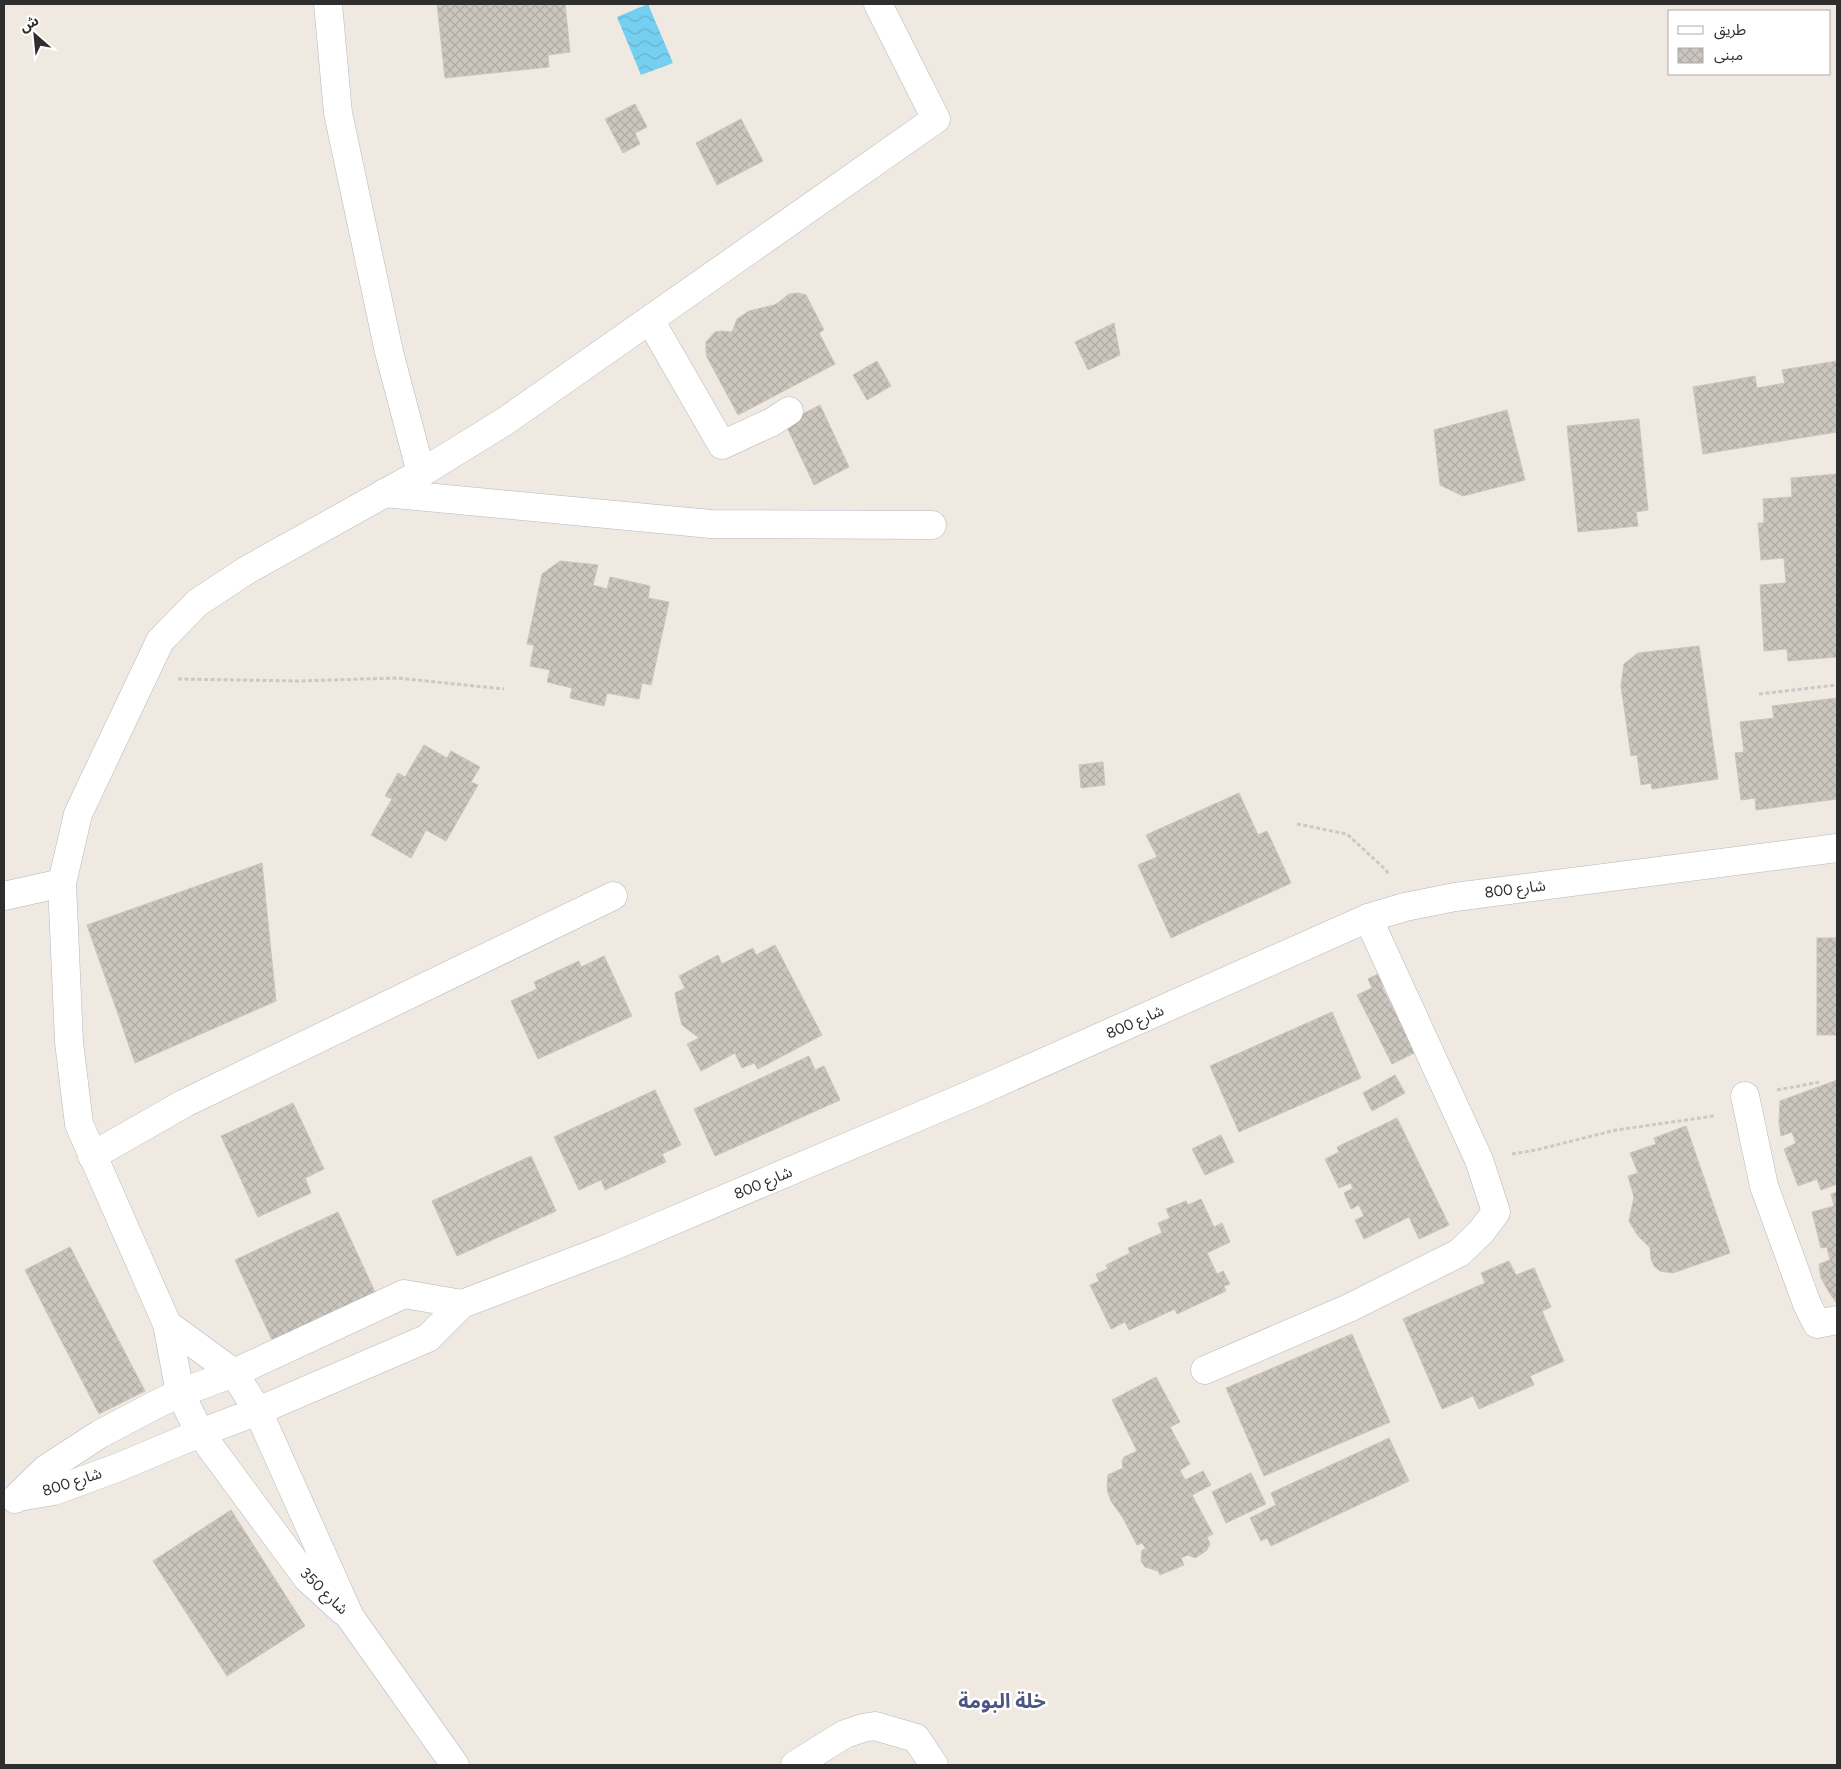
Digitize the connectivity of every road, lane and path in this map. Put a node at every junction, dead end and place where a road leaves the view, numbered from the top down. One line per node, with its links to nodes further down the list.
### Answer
1 (328, 4): 5 (street)
2 (878, 4): 3 (street, شارع 350)
3 (650, 320): 4 (street); 5 (street, شارع 350)
4 (790, 411)
5 (421, 473): 6 (street, شارع 350)
6 (384, 493): 7 (street); 8 (street, شارع 350)
7 (932, 525)
8 (143, 678): 10 (path); 14 (street, شارع 350)
9 (1837, 686): 11 (path)
10 (504, 689)
11 (1759, 694)
12 (1297, 824): 17 (path)
13 (1837, 848): 17 (street, شارع 800)
14 (62, 883): 15 (street); 21 (street, شارع 350)
15 (4, 896)
16 (613, 896): 21 (street)
17 (1405, 907): 18 (street, شارع 800)
18 (1368, 918): 22 (street); 23 (street, شارع 800)
19 (1820, 1082): 20 (path)
20 (1745, 1096): 22 (path); 24 (street)
21 (92, 1156): 25 (street, شارع 350)
22 (1479, 1160): 26 (street)
23 (462, 1304): 27 (street, شارع 800); 29 (street, شارع 800)
24 (1837, 1320)
25 (167, 1324): 27 (street); 28 (street, شارع 350)
26 (1205, 1370)
27 (234, 1373): 28 (street, شارع 800); 29 (street, شارع 350)
28 (180, 1393): 30 (street, شارع 350); 31 (street, شارع 800)
29 (258, 1411): 30 (street, شارع 800); 32 (street, شارع 350)
30 (200, 1432): 31 (street, شارع 800); 32 (street, شارع 350)
31 (11, 1501)
32 (350, 1617): 33 (street)
33 (454, 1765)
34 (795, 1765): 35 (street)
35 (934, 1765)

